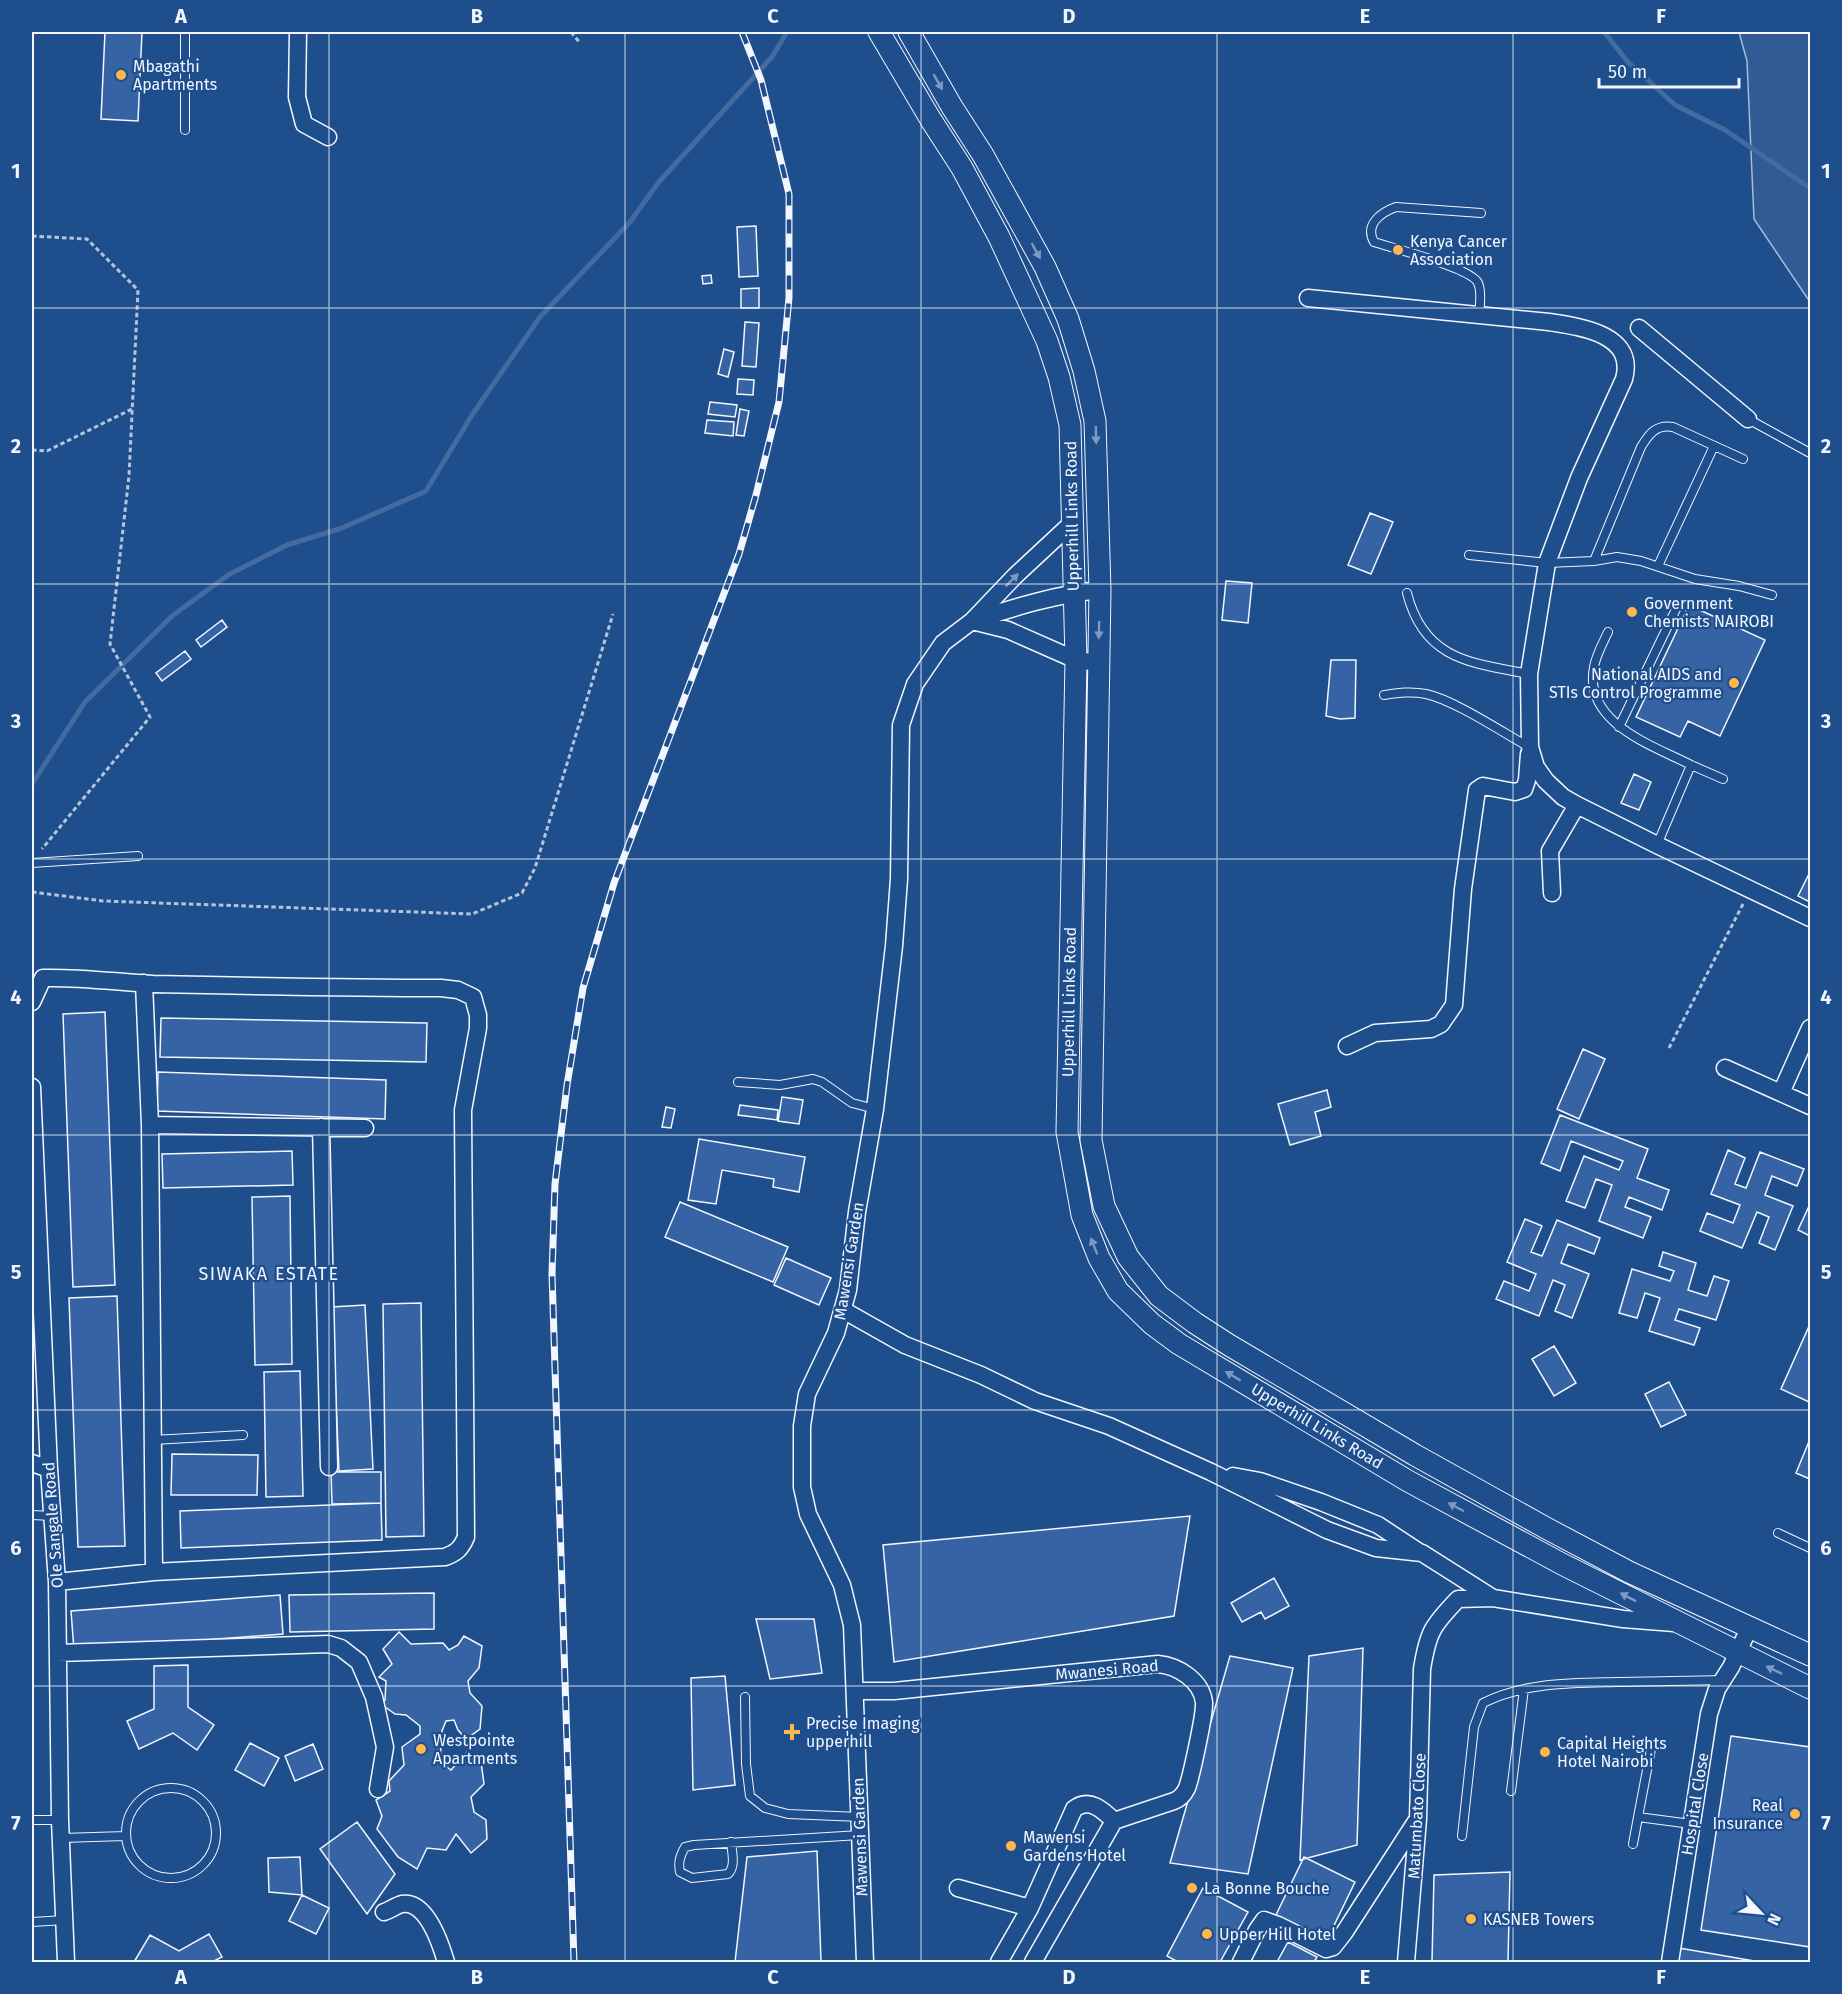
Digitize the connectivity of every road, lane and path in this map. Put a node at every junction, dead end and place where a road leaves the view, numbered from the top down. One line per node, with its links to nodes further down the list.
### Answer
1 (185, 32): 7 (lane)
2 (298, 32): 8 (street)
3 (572, 32): 6 (path)
4 (879, 32): 20 (street, Upperhill Links Road)
5 (909, 32): 25 (street, Upperhill Links Road, one-way to 25)
6 (580, 43)
7 (184, 130)
8 (328, 136)
9 (1481, 213): 12 (lane)
10 (32, 236): 14 (path)
11 (1308, 298): 12 (street)
12 (1479, 315): 23 (street)
13 (1639, 328): 15 (street)
14 (132, 409): 17 (path); 43 (path)
15 (1748, 419): 18 (lane)
16 (1714, 446): 19 (lane); 22 (lane); 24 (lane)
17 (32, 450)
18 (1810, 453)
19 (1743, 459)
20 (1073, 522): 26 (street, Upperhill Links Road); 31 (street, one-way to 20)
21 (1469, 555): 23 (lane)
22 (1594, 561): 23 (lane); 24 (lane)
23 (1547, 563): 35 (street)
24 (1658, 566): 28 (lane)
25 (1100, 590): 26 (street); 34 (street, Upperhill Links Road, one-way to 34)
26 (1073, 592): 31 (street); 33 (street, Upperhill Links Road)
27 (1407, 593): 35 (lane)
28 (1772, 594)
29 (1678, 604): 37 (lane)
30 (613, 614): 47 (path)
31 (972, 621): 33 (street); 60 (street, Mawensi Garden)
32 (1608, 632): 37 (lane)
33 (1076, 660): 34 (street); 79 (street, Upperhill Links Road, one-way to 33)
34 (1099, 663): 80 (street, Upperhill Links Road)
35 (1529, 674): 38 (street)
36 (1384, 695): 38 (lane)
37 (1619, 728): 39 (lane)
38 (1530, 747): 41 (street); 53 (street)
39 (1691, 765): 40 (lane); 42 (lane)
40 (1723, 779)
41 (1577, 805): 42 (street); 48 (street)
42 (1657, 845): 46 (street)
43 (39, 853)
44 (138, 855): 45 (lane)
45 (32, 863)
46 (1750, 889): 49 (street); 54 (path)
47 (32, 892)
48 (1552, 894)
49 (1810, 918)
50 (144, 983): 51 (street); 61 (street); 76 (street)
51 (32, 1002)
52 (1810, 1028): 58 (street)
53 (1347, 1046)
54 (1669, 1048)
55 (1725, 1068): 58 (street)
56 (738, 1082): 60 (lane)
57 (32, 1087): 69 (street, Ole Sangale Road)
58 (1781, 1093): 59 (street)
59 (1810, 1106)
60 (875, 1109): 64 (street, Mawensi Garden)
61 (150, 1125): 62 (street); 66 (street)
62 (321, 1127): 63 (street); 68 (street)
63 (365, 1128)
64 (843, 1310): 70 (street); 87 (street, Mawensi Garden)
65 (243, 1435): 66 (lane)
66 (153, 1440): 76 (street)
67 (32, 1463): 69 (street)
68 (329, 1467)
69 (49, 1469): 72 (street, Ole Sangale Road)
70 (1212, 1472): 75 (street); 75 (street)
71 (32, 1515): 72 (lane)
72 (52, 1516): 77 (street, Ole Sangale Road)
73 (1778, 1533): 74 (lane)
74 (1810, 1548)
75 (1422, 1553): 78 (street)
76 (154, 1572): 77 (street)
77 (57, 1582): 82 (street, Ole Sangale Road)
78 (1493, 1598): 79 (street); 94 (street, Matumbato Close)
79 (1680, 1623): 81 (street, Upperhill Links Road)
80 (1750, 1626): 81 (street, Hospital Close); 83 (street)
81 (1737, 1652): 84 (street, Hospital Close); 85 (street, one-way to 81)
82 (58, 1653): 90 (street); 96 (street, Ole Sangale Road)
83 (1810, 1655)
84 (1724, 1680): 86 (lane); 98 (street, Hospital Close)
85 (1810, 1688)
86 (1524, 1689): 91 (lane); 101 (lane)
87 (855, 1691): 92 (street, Mawensi Garden); 97 (street, Mwanesi Road)
88 (745, 1697): 92 (lane)
89 (1651, 1749): 93 (lane)
90 (378, 1789)
91 (1511, 1791)
92 (860, 1817): 99 (street, Mawensi Garden)
93 (1638, 1817): 98 (lane); 104 (lane)
94 (1418, 1819): 115 (street); 116 (street, Matumbato Close)
95 (32, 1820): 96 (lane)
96 (60, 1820): 102 (street, Ole Sangale Road)
97 (1114, 1821): 106 (street); 114 (street)
98 (1691, 1824): 117 (street, Hospital Close)
99 (860, 1834): 103 (lane); 112 (street, Mawensi Garden)
100 (125, 1836): 100 (lane); 102 (lane)
101 (1462, 1836)
102 (62, 1838): 108 (street, Ole Sangale Road)
103 (731, 1842): 103 (lane)
104 (1633, 1844)
105 (958, 1888): 106 (street)
106 (1030, 1908): 113 (street)
107 (384, 1912): 111 (street)
108 (65, 1920): 109 (lane); 110 (street, Ole Sangale Road)
109 (32, 1922)
110 (66, 1962)
111 (446, 1962)
112 (865, 1962)
113 (999, 1962)
114 (1032, 1962)
115 (1241, 1962)
116 (1406, 1962)
117 (1670, 1962)

